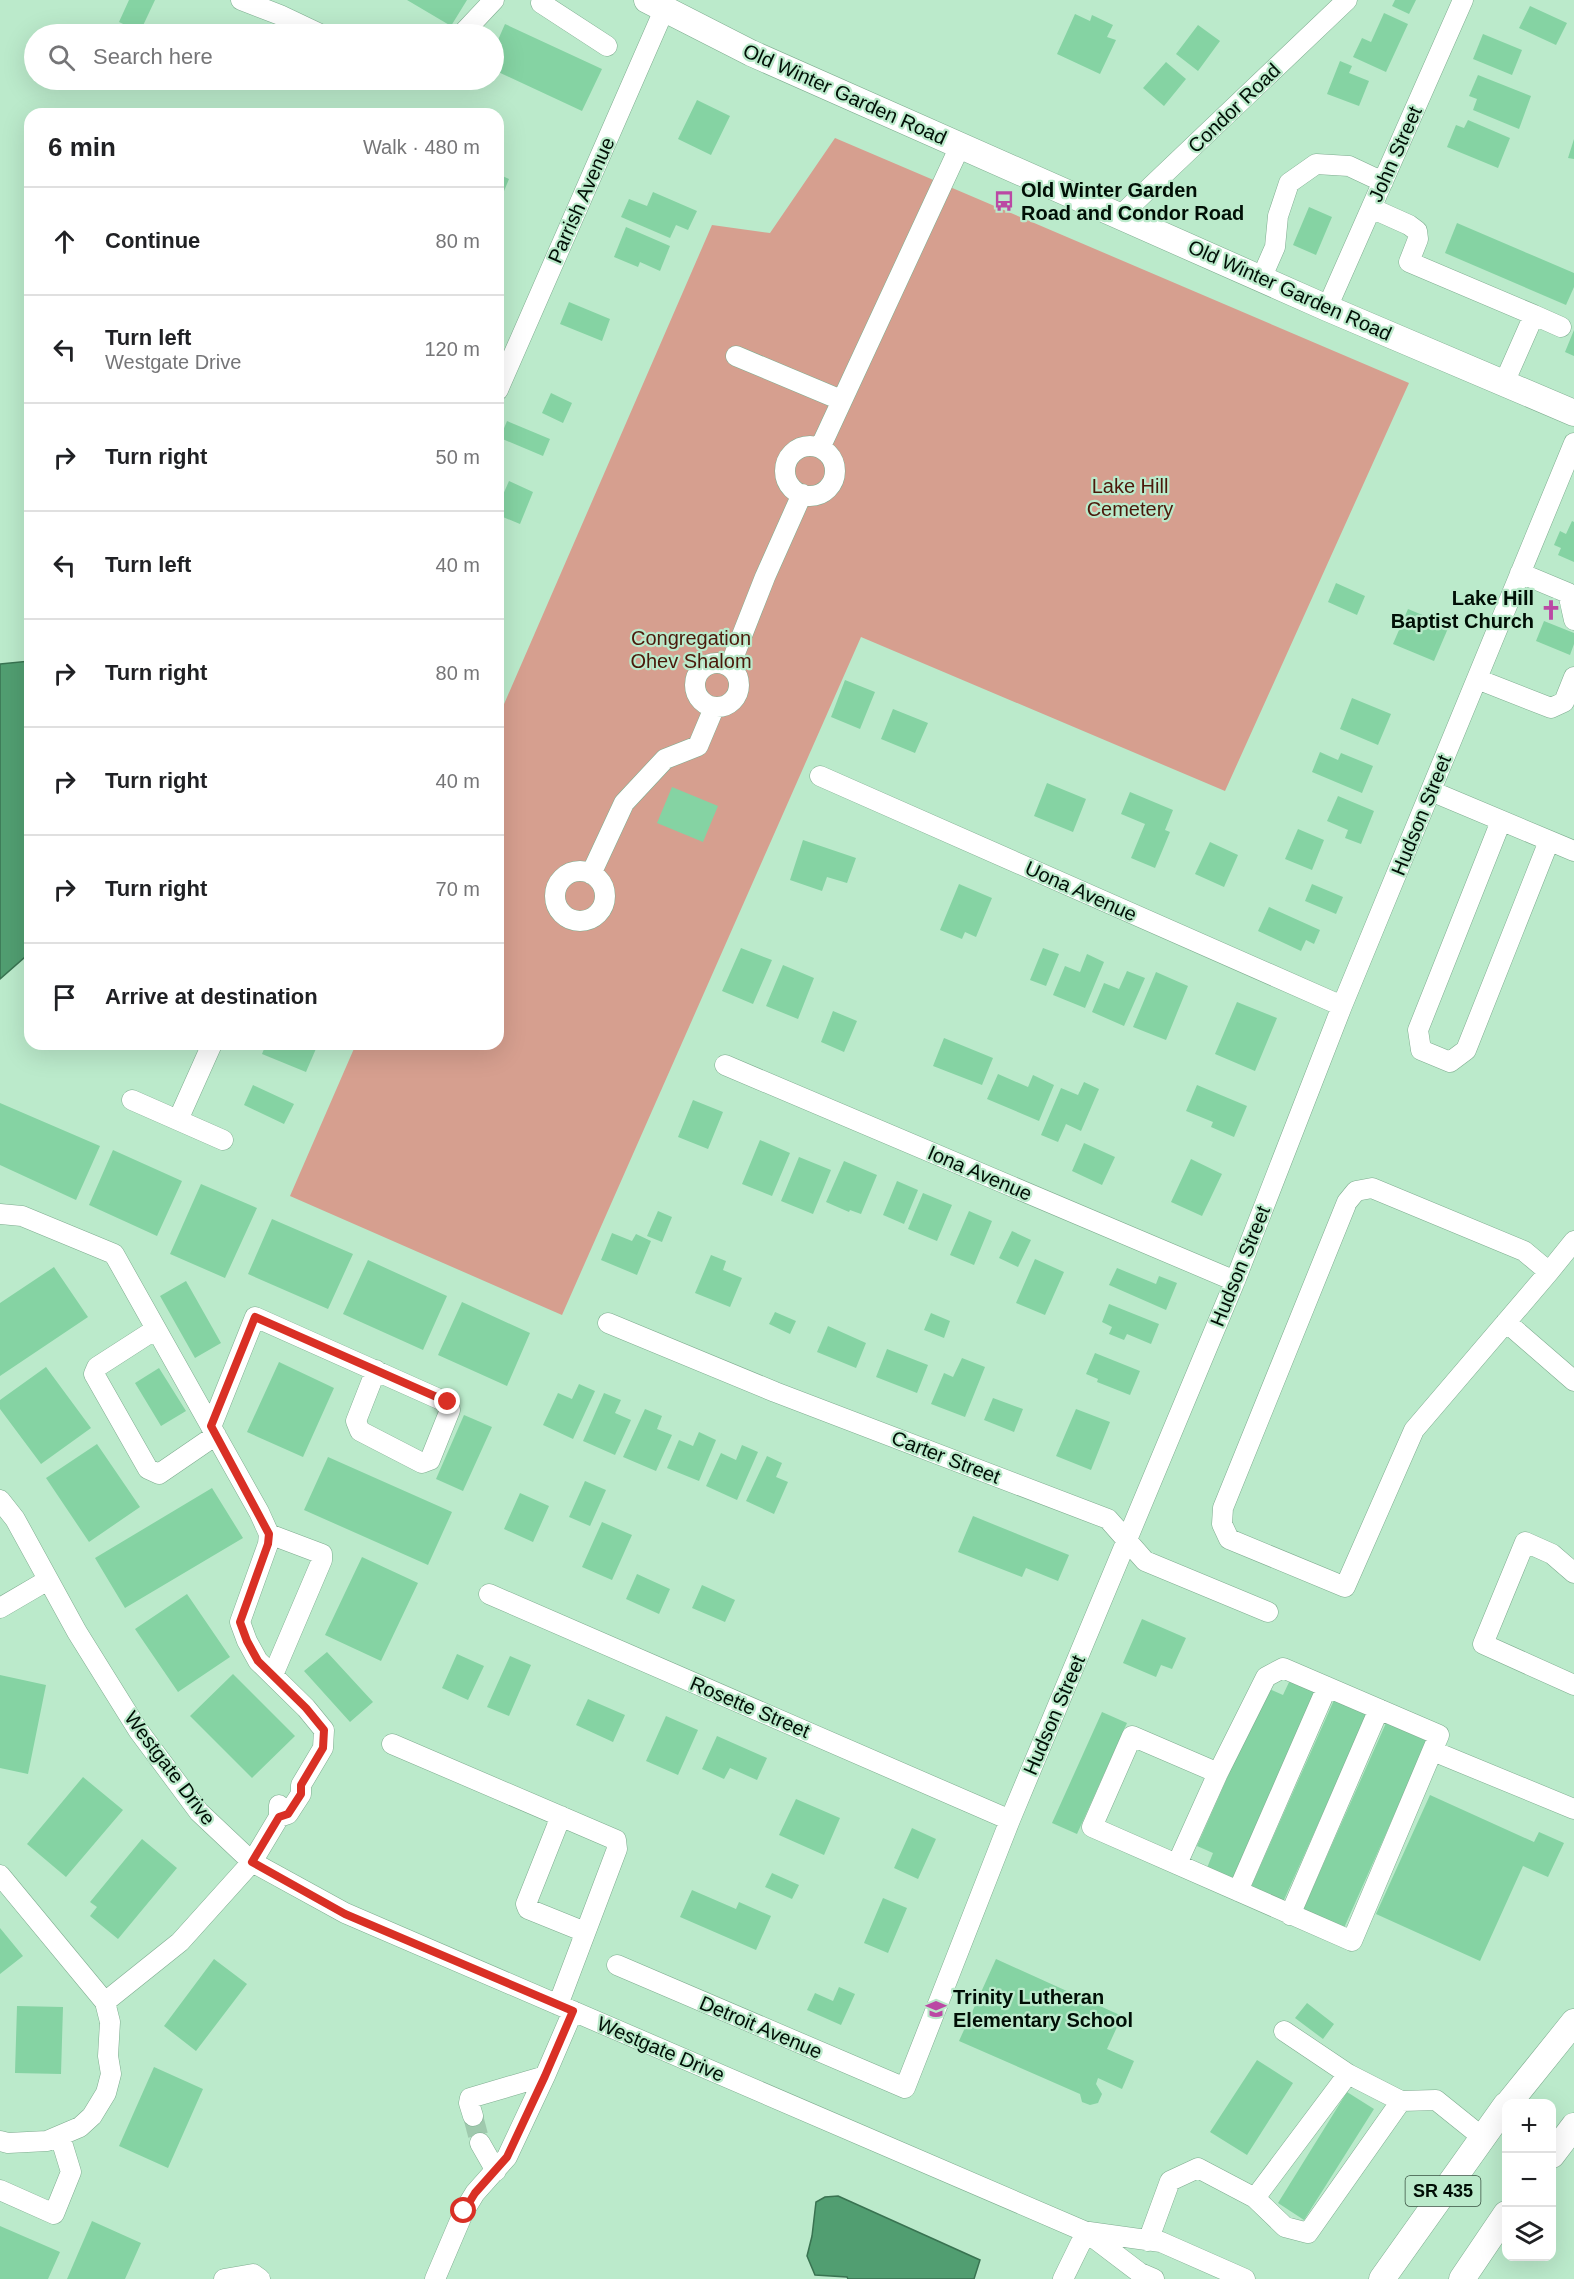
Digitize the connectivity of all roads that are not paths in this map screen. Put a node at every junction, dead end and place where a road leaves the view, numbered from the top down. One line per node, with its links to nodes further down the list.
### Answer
1 (241, 0): 7 (street)
2 (494, 0): 8 (street)
3 (1347, 0): 13 (street, Condor Road)
4 (1463, 0): 11 (street, John Street)
5 (539, 1): 9 (street)
6 (655, 5): 10 (main road, Old Winter Garden Road); 19 (street, Parrish Avenue)
7 (299, 24)
8 (471, 24)
9 (607, 46)
10 (960, 146): 13 (main road, Old Winter Garden Road); 21 (street)
11 (1383, 182): 12 (street, John Street); 14 (street)
12 (1371, 208): 15 (street, John Street); 16 (street)
13 (1120, 216): 14 (main road, Old Winter Garden Road)
14 (1261, 279): 15 (main road, Old Winter Garden Road)
15 (1327, 308): 20 (main road, Old Winter Garden Road)
16 (1534, 315): 17 (street); 20 (street)
17 (1561, 327)
18 (736, 357): 21 (street)
19 (504, 375)
20 (1504, 383): 22 (main road, Old Winter Garden Road)
21 (841, 400): 24 (street)
22 (1574, 413)
23 (1574, 443): 26 (street, Hudson Street)
24 (820, 448): 25 (street); 25 (street)
25 (802, 494): 28 (street)
26 (1520, 573): 27 (street); 30 (street, Hudson Street)
27 (1574, 620)
28 (730, 666): 31 (street); 31 (street)
29 (1574, 677): 30 (street)
30 (1477, 678): 33 (street, Hudson Street)
31 (714, 708): 37 (street)
32 (820, 777): 38 (street, Uona Avenue)
33 (1431, 791): 34 (street); 38 (street, Hudson Street)
34 (1500, 821): 35 (street); 35 (street)
35 (1550, 841): 36 (street)
36 (1574, 851)
37 (591, 874)
38 (1342, 1006): 47 (street, Hudson Street)
39 (209, 1050): 42 (street)
40 (725, 1065): 47 (street, Iona Avenue)
41 (132, 1100): 42 (street)
42 (178, 1120): 43 (street)
43 (223, 1140)
44 (0, 1214): 50 (street)
45 (1574, 1241): 46 (street)
46 (1548, 1272): 48 (street); 48 (street)
47 (1235, 1281): 56 (street, Hudson Street)
48 (1506, 1322): 52 (street)
49 (608, 1323): 56 (street, Carter Street)
50 (156, 1329): 53 (street); 53 (street)
51 (376, 1370): 51 (street); 53 (street)
52 (1574, 1381)
53 (213, 1431): 55 (street)
54 (0, 1500): 58 (street, Westgate Drive)
55 (269, 1534): 62 (street); 62 (street)
56 (1127, 1540): 61 (street, Carter Street); 71 (street, Hudson Street)
57 (1574, 1573): 63 (street)
58 (48, 1580): 60 (street); 72 (street, Westgate Drive)
59 (489, 1594): 71 (street, Rosette Street)
60 (0, 1608)
61 (1268, 1612)
62 (273, 1675): 72 (street)
63 (1574, 1684)
64 (1327, 1687): 65 (street); 68 (street); 75 (street)
65 (1379, 1709): 67 (street); 76 (street)
66 (392, 1744): 70 (street)
67 (1433, 1750): 69 (street); 76 (street)
68 (1218, 1773): 73 (street); 73 (street)
69 (1574, 1809)
70 (561, 1816): 77 (street); 77 (street)
71 (1010, 1820): 85 (street, Hudson Street)
72 (252, 1862): 79 (street); 80 (street, Westgate Drive)
73 (1177, 1864): 75 (street)
74 (0, 1875): 79 (street)
75 (1238, 1891): 76 (street)
76 (1290, 1915)
77 (585, 1932): 80 (street)
78 (617, 1965): 85 (street, Detroit Avenue)
79 (105, 2002): 91 (street)
80 (566, 2008): 84 (street); 100 (street, Westgate Drive)
81 (1574, 2022): 86 (main road, SR 435)
82 (1284, 2031): 83 (street)
83 (1348, 2074): 87 (street); 98 (street)
84 (545, 2076): 89 (street); 96 (street)
85 (905, 2088)
86 (1511, 2099)
87 (1401, 2101): 92 (street); 98 (street)
88 (1502, 2111): 92 (main road, SR 435)
89 (473, 2116)
90 (1574, 2127): 95 (main road)
91 (60, 2136): 93 (street); 97 (street)
92 (1482, 2137): 108 (main road, SR 435)
93 (0, 2140)
94 (480, 2143): 96 (street)
95 (1553, 2153)
96 (495, 2171): 104 (street)
97 (0, 2190)
98 (1255, 2198): 101 (street)
99 (1502, 2220): 109 (main road, SR 435)
100 (1086, 2232): 101 (street, Westgate Drive); 105 (street); 106 (street, Westgate Drive)
101 (1148, 2241): 107 (street, Westgate Drive)
102 (225, 2279): 103 (street)
103 (260, 2279)
104 (435, 2279)
105 (1063, 2279)
106 (1154, 2279)
107 (1245, 2279)
108 (1382, 2279)
109 (1462, 2279)

